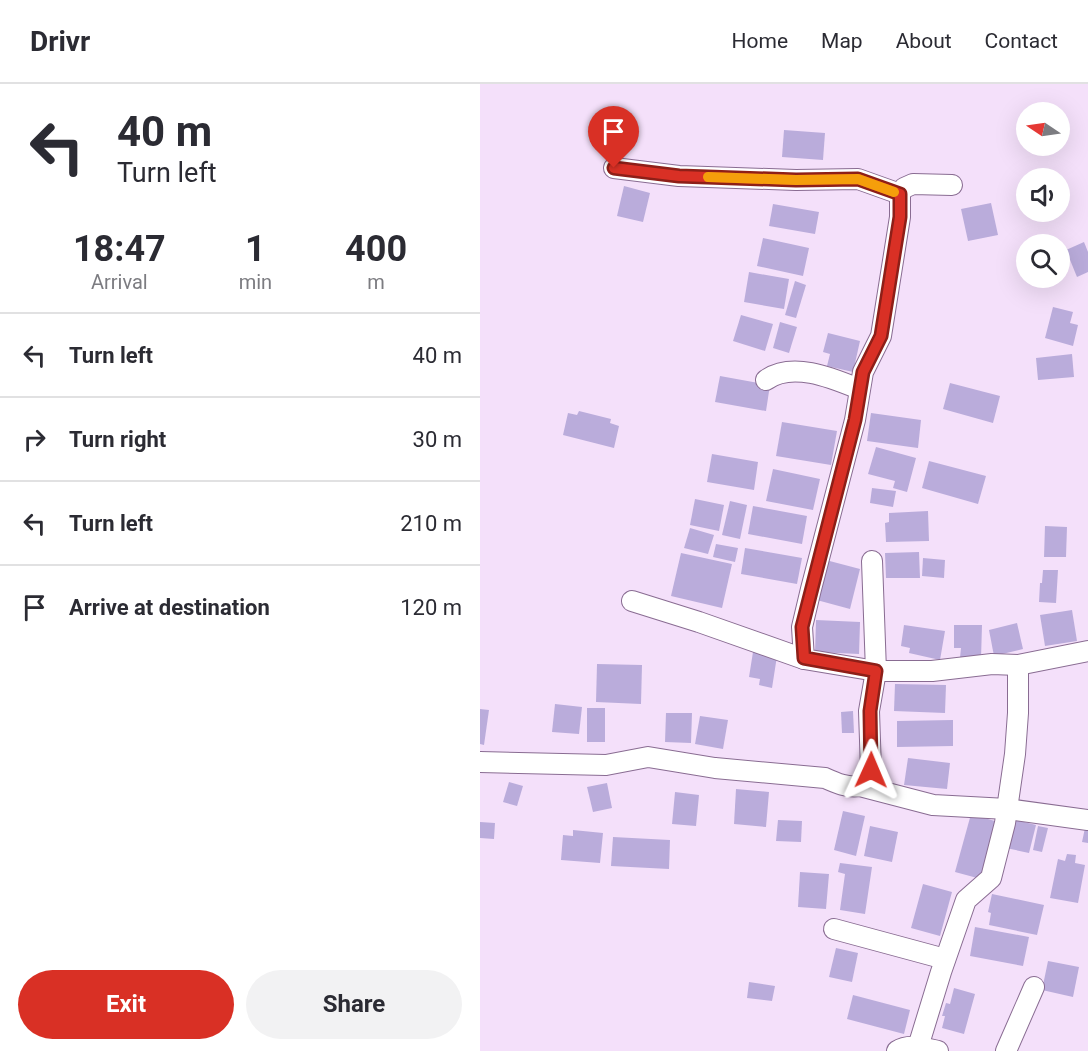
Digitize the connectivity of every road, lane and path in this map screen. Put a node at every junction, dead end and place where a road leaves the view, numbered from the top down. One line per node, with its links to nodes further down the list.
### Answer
1 (614, 168): 3 (street)
2 (952, 185): 3 (street)
3 (900, 194): 5 (street)
4 (766, 380): 5 (street)
5 (859, 390): 9 (street)
6 (872, 561): 11 (street)
7 (632, 601): 9 (street)
8 (1088, 651): 10 (street)
9 (804, 658): 11 (street)
10 (1018, 665): 11 (street); 14 (street)
11 (876, 671): 13 (street)
12 (480, 762): 13 (street)
13 (860, 786): 14 (street)
14 (1007, 809): 15 (street); 17 (street)
15 (1088, 820)
16 (834, 929): 17 (street)
17 (945, 959): 19 (street)
18 (1034, 987): 22 (street)
19 (918, 1047): 20 (street); 21 (street)
20 (897, 1051)
21 (938, 1051)
22 (1006, 1051)

